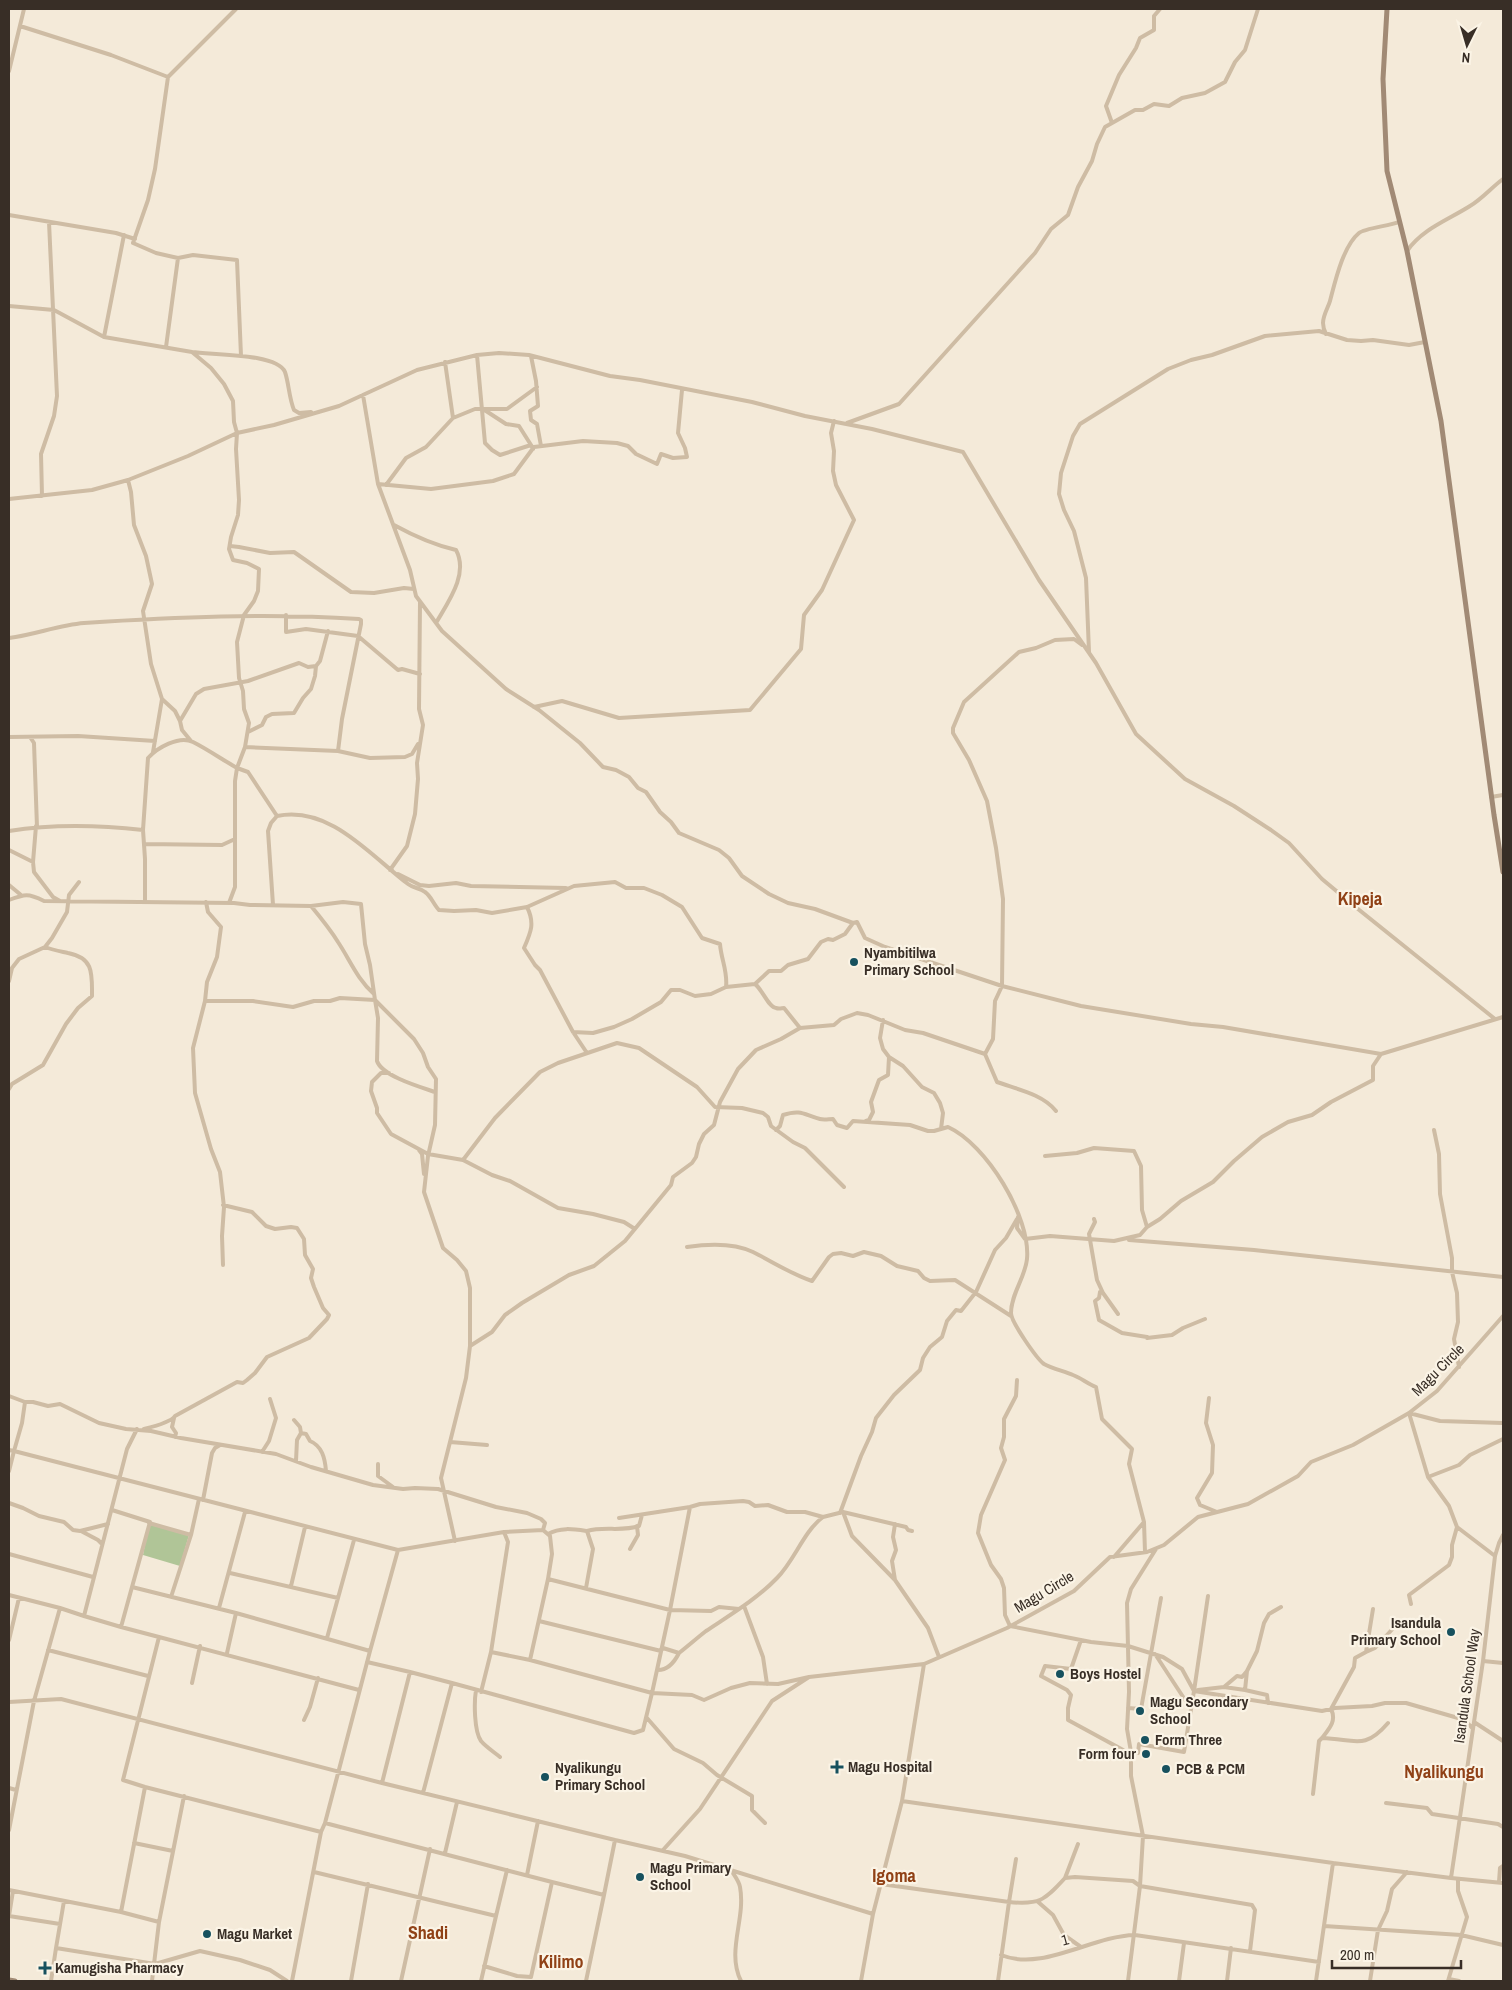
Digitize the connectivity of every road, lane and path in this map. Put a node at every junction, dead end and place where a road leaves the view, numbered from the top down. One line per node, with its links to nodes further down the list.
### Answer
1 (24, 9): 6 (street)
2 (236, 9): 8 (street)
3 (1160, 9): 9 (street)
4 (1258, 9): 9 (street)
5 (1387, 9): 13 (main road)
6 (20, 26): 7 (street); 8 (street)
7 (9, 71)
8 (168, 77): 15 (street)
9 (1112, 123): 36 (street)
10 (1503, 179): 16 (street)
11 (9, 215): 12 (street)
12 (49, 222): 14 (street); 19 (street)
13 (1399, 222): 16 (main road); 20 (street)
14 (124, 235): 15 (street); 21 (street)
15 (135, 239): 17 (street)
16 (1407, 251): 22 (main road)
17 (178, 258): 23 (street); 26 (street)
18 (9, 306): 19 (street)
19 (54, 310): 21 (street); 43 (street)
20 (1326, 334): 22 (street); 57 (street)
21 (104, 337): 23 (street)
22 (1425, 342): 75 (main road)
23 (166, 347): 24 (street)
24 (192, 352): 26 (street); 37 (street)
25 (477, 355): 27 (street); 28 (street); 32 (street)
26 (241, 356): 33 (street)
27 (531, 356): 29 (street); 30 (street)
28 (445, 362): 31 (street); 34 (street)
29 (537, 387): 32 (street); 38 (street)
30 (682, 390): 35 (street); 38 (street)
31 (364, 395): 33 (street); 41 (street)
32 (483, 409): 34 (street); 39 (street); 39 (street)
33 (316, 412): 37 (street)
34 (453, 418): 42 (street)
35 (834, 421): 36 (street); 62 (street)
36 (846, 423): 56 (street)
37 (237, 433): 40 (street); 46 (street)
38 (541, 446): 39 (street)
39 (532, 447): 42 (street)
40 (128, 480): 43 (street); 51 (street)
41 (378, 484): 42 (street); 45 (street)
42 (386, 485)
43 (42, 496): 44 (street)
44 (9, 499)
45 (394, 524): 47 (street); 52 (street)
46 (230, 546): 47 (street); 50 (street)
47 (414, 589): 48 (street)
48 (420, 602): 52 (street); 59 (street)
49 (286, 615): 50 (street); 53 (street); 54 (street)
50 (244, 616): 51 (street); 60 (street)
51 (144, 620): 55 (street); 61 (street)
52 (436, 623): 62 (street)
53 (328, 631): 54 (street); 58 (street)
54 (358, 636): 59 (street); 71 (street)
55 (9, 638)
56 (1085, 648): 57 (street); 104 (street)
57 (1092, 659): 109 (street)
58 (316, 666): 60 (street); 64 (street)
59 (420, 674): 69 (street)
60 (240, 683): 63 (street); 64 (street)
61 (162, 699): 63 (street); 67 (street)
62 (534, 707): 99 (street)
63 (180, 722): 68 (street)
64 (248, 732): 70 (street)
65 (30, 736): 66 (street); 67 (street); 77 (street)
66 (9, 737)
67 (155, 740): 72 (street)
68 (192, 741): 72 (street); 73 (street)
69 (419, 742): 71 (street); 84 (street)
70 (245, 747): 71 (street); 73 (street)
71 (338, 751)
72 (153, 752): 78 (street)
73 (237, 768): 76 (street); 80 (street)
74 (1503, 795): 75 (street)
75 (1491, 797): 85 (main road)
76 (277, 816): 84 (street); 96 (street)
77 (36, 826): 78 (street); 79 (street); 83 (street)
78 (143, 830): 81 (street)
79 (9, 831)
80 (235, 839): 81 (street); 95 (street)
81 (144, 844): 93 (street)
82 (9, 850): 83 (street)
83 (33, 862): 91 (street)
84 (390, 870): 88 (street); 98 (street)
85 (1503, 872)
86 (80, 882): 92 (street)
87 (9, 885): 89 (street)
88 (569, 888): 98 (street); 103 (street)
89 (21, 895): 90 (street); 91 (street)
90 (9, 900)
91 (60, 901): 92 (street)
92 (70, 901): 93 (street); 100 (street)
93 (145, 902): 94 (street)
94 (206, 902): 95 (street); 107 (street)
95 (229, 903): 96 (street)
96 (273, 905): 97 (street)
97 (312, 906): 105 (street); 105 (street)
98 (526, 907): 112 (street)
99 (853, 923): 102 (street); 104 (street)
100 (45, 946): 101 (street); 118 (street)
101 (9, 981)
102 (755, 984): 103 (street); 111 (street)
103 (726, 986): 112 (street)
104 (1002, 986): 114 (street); 115 (street)
105 (374, 994): 106 (street)
106 (375, 1000): 107 (street); 117 (street); 119 (street)
107 (205, 1001): 132 (street)
108 (1503, 1017): 109 (street)
109 (1495, 1019): 115 (street)
110 (883, 1020): 111 (street); 114 (street); 116 (street)
111 (800, 1028): 120 (street)
112 (573, 1032): 113 (street)
113 (588, 1053): 120 (street); 129 (street)
114 (985, 1054): 121 (street)
115 (1380, 1054): 135 (street)
116 (888, 1058): 122 (street); 123 (street)
117 (389, 1073): 119 (street); 126 (street)
118 (9, 1089)
119 (435, 1092): 127 (street)
120 (719, 1107): 124 (street); 136 (street)
121 (1056, 1110)
122 (866, 1121): 123 (street); 124 (street)
123 (941, 1129): 133 (street)
124 (776, 1130): 131 (street)
125 (1434, 1130): 142 (street)
126 (418, 1150): 127 (street); 130 (street)
127 (428, 1155): 129 (street); 130 (street)
128 (1045, 1156): 135 (street)
129 (463, 1160): 136 (street)
130 (424, 1177): 150 (street)
131 (844, 1187)
132 (224, 1205): 141 (street); 158 (street)
133 (1019, 1214): 137 (street); 144 (street)
134 (1094, 1220): 138 (street)
135 (1147, 1227): 139 (street)
136 (635, 1229): 150 (street)
137 (1025, 1239): 138 (street); 147 (street)
138 (1090, 1239): 139 (street); 145 (street)
139 (1124, 1240): 142 (street)
140 (687, 1247): 144 (street)
141 (223, 1265)
142 (1452, 1272): 143 (street); 151 (street)
143 (1503, 1277)
144 (976, 1292): 147 (street); 187 (street)
145 (1103, 1293): 146 (street); 149 (street)
146 (1118, 1314)
147 (1011, 1316): 191 (street)
148 (1503, 1316): 151 (street, Magu Circle)
149 (1205, 1319)
150 (470, 1346): 165 (street)
151 (1460, 1367): 157 (street, Magu Circle)
152 (1017, 1380): 241 (street)
153 (9, 1396): 156 (street)
154 (1209, 1398): 186 (street)
155 (270, 1399): 171 (street)
156 (25, 1402): 161 (street); 170 (street)
157 (1409, 1413): 160 (street); 177 (street); 186 (street, Magu Circle)
158 (174, 1418): 161 (street); 163 (street)
159 (294, 1420): 162 (street)
160 (1503, 1423)
161 (140, 1429): 163 (street); 178 (street)
162 (302, 1433): 173 (street); 176 (street)
163 (175, 1437): 166 (street)
164 (1503, 1439): 177 (street)
165 (450, 1442): 168 (street); 180 (street)
166 (208, 1443): 167 (street); 172 (street)
167 (220, 1445): 171 (street); 172 (street)
168 (487, 1445)
169 (9, 1450): 170 (street)
170 (14, 1451): 175 (street); 178 (street)
171 (262, 1452): 173 (street)
172 (212, 1453): 181 (street)
173 (296, 1461): 176 (street)
174 (378, 1464): 179 (street)
175 (9, 1471)
176 (326, 1471): 179 (street)
177 (1428, 1477): 197 (street)
178 (120, 1478): 181 (street); 184 (street)
179 (395, 1488): 180 (street)
180 (444, 1491): 198 (street); 207 (street)
181 (201, 1500): 185 (street); 204 (street)
182 (9, 1503): 199 (street)
183 (690, 1507): 188 (street); 189 (street); 236 (street)
184 (112, 1510): 192 (street); 193 (street)
185 (245, 1512): 196 (street); 216 (street)
186 (1217, 1512): 209 (street, Magu Circle)
187 (842, 1513): 189 (street); 194 (street); 219 (street)
188 (642, 1515): 190 (street); 195 (street)
189 (823, 1517): 230 (street)
190 (619, 1518)
191 (1144, 1522): 212 (street); 215 (street)
192 (150, 1523): 204 (street); 221 (street)
193 (108, 1524): 199 (street); 208 (street)
194 (894, 1524): 201 (street); 219 (street)
195 (637, 1526): 200 (street); 210 (street)
196 (305, 1528): 206 (street); 220 (street)
197 (1457, 1528): 214 (street); 229 (street)
198 (543, 1530): 202 (street); 203 (street)
199 (80, 1531): 208 (street)
200 (587, 1531): 203 (street); 222 (street)
201 (912, 1531)
202 (504, 1532): 207 (street); 252 (street)
203 (548, 1534): 218 (street)
204 (191, 1535): 224 (street)
205 (1503, 1535): 214 (street, Isandula School Way)
206 (354, 1540): 211 (street); 227 (street)
207 (455, 1541): 211 (street)
208 (102, 1544): 217 (street)
209 (1156, 1548): 212 (street, Magu Circle); 248 (street)
210 (630, 1549)
211 (398, 1550): 251 (street)
212 (1145, 1552): 215 (street, Magu Circle)
213 (9, 1554): 217 (street)
214 (1495, 1556): 259 (street, Isandula School Way)
215 (1114, 1557): 241 (street, Magu Circle)
216 (230, 1572): 220 (street); 233 (street)
217 (93, 1577): 238 (street)
218 (548, 1579): 222 (street); 239 (street)
219 (895, 1580): 257 (street)
220 (291, 1586): 227 (street)
221 (132, 1587): 224 (street); 242 (street)
222 (586, 1588): 236 (street)
223 (9, 1595): 226 (street)
224 (171, 1596): 233 (street)
225 (1208, 1596): 276 (street)
226 (19, 1598): 232 (street); 245 (street)
227 (338, 1598): 244 (street)
228 (1161, 1598): 256 (street)
229 (1411, 1604)
230 (744, 1606): 234 (street); 271 (street)
231 (1281, 1607): 264 (street)
232 (60, 1608): 238 (street); 249 (street)
233 (219, 1608): 237 (street)
234 (739, 1609): 236 (street); 255 (street)
235 (1373, 1609): 253 (street)
236 (670, 1610): 250 (street)
237 (236, 1613): 244 (street); 254 (street)
238 (84, 1616): 242 (street)
239 (539, 1621): 250 (street); 258 (street)
240 (1398, 1623): 253 (street)
241 (1010, 1626): 246 (street); 257 (street, Magu Circle)
242 (121, 1627): 243 (street)
243 (160, 1636): 247 (street); 266 (street)
244 (327, 1638): 251 (street)
245 (9, 1640)
246 (1081, 1640): 248 (street); 293 (street)
247 (200, 1646): 254 (street); 269 (street)
248 (1128, 1646): 256 (street); 282 (street)
249 (48, 1650): 266 (street); 279 (street)
250 (662, 1650): 255 (street); 263 (street)
251 (370, 1651): 260 (street)
252 (491, 1652): 258 (street, Magu Circle); 277 (street)
253 (1366, 1652): 284 (street)
254 (227, 1653): 268 (street)
255 (679, 1653): 263 (street)
256 (1153, 1653): 276 (street); 282 (street); 283 (street)
257 (940, 1657): 262 (street, Magu Circle)
258 (530, 1660): 278 (street, Magu Circle)
259 (1483, 1661): 261 (street); 288 (street, Isandula School Way)
260 (367, 1662): 265 (street); 273 (street)
261 (1503, 1663)
262 (924, 1664): 267 (street, Magu Circle); 304 (street)
263 (658, 1670): 278 (street)
264 (1247, 1671): 272 (street); 275 (street)
265 (410, 1672): 270 (street); 297 (street)
266 (148, 1676): 287 (street)
267 (809, 1677): 271 (street, Magu Circle); 296 (street)
268 (318, 1678): 273 (street); 286 (street)
269 (192, 1683)
270 (452, 1683): 274 (street); 301 (street)
271 (767, 1684): 278 (street, Magu Circle)
272 (1224, 1687): 275 (street); 276 (street)
273 (359, 1690): 295 (street)
274 (476, 1690): 277 (street); 294 (street)
275 (1245, 1690): 281 (street)
276 (1194, 1691): 281 (street); 283 (street)
277 (481, 1692): 285 (street)
278 (652, 1693): 285 (street)
279 (34, 1701): 280 (street); 287 (street); 300 (street)
280 (9, 1702)
281 (1268, 1703): 284 (street)
282 (1128, 1708): 293 (street)
283 (1191, 1709): 293 (street)
284 (1331, 1709): 290 (street); 291 (street)
285 (646, 1718): 296 (street)
286 (304, 1720)
287 (139, 1721): 295 (street); 298 (street)
288 (1474, 1722): 290 (street, Isandula School Way); 292 (street)
289 (1388, 1723): 291 (street)
290 (1473, 1729): 307 (street, Isandula School Way)
291 (1322, 1738): 302 (street)
292 (1503, 1741)
293 (1131, 1752): 314 (street)
294 (500, 1757)
295 (338, 1772): 297 (street); 309 (street)
296 (722, 1777): 310 (street); 319 (street)
297 (382, 1783): 301 (street)
298 (145, 1787): 303 (street); 316 (street)
299 (9, 1788): 300 (street)
300 (16, 1790): 312 (street)
301 (423, 1793): 305 (street)
302 (1313, 1794)
303 (184, 1796): 313 (street); 320 (street)
304 (902, 1801): 314 (street); 336 (street)
305 (457, 1802): 308 (street); 321 (street)
306 (1386, 1803): 307 (street)
307 (1460, 1820): 311 (street); 331 (street, Isandula School Way)
308 (538, 1822): 315 (street); 329 (street)
309 (325, 1823): 313 (street); 318 (street)
310 (765, 1823)
311 (1503, 1827)
312 (9, 1830)
313 (321, 1832): 327 (street)
314 (1143, 1836): 323 (street); 337 (street)
315 (615, 1840): 319 (street); 339 (street)
316 (134, 1843): 320 (street); 344 (street)
317 (1078, 1844): 330 (street)
318 (430, 1849): 321 (street); 340 (street)
319 (663, 1850): 326 (street)
320 (173, 1851): 348 (street)
321 (445, 1853): 325 (street)
322 (1016, 1859): 343 (street)
323 (1333, 1863): 328 (street); 350 (street)
324 (1503, 1866): 334 (street)
325 (507, 1870): 329 (street); 347 (street)
326 (730, 1870): 345 (street); 375 (street)
327 (314, 1872): 335 (street); 370 (street)
328 (1407, 1872): 331 (street); 351 (street)
329 (528, 1876): 333 (street)
330 (1064, 1878): 337 (street); 342 (street)
331 (1452, 1878): 332 (street)
332 (1458, 1879): 334 (street); 353 (street)
333 (552, 1882): 339 (street); 363 (street)
334 (1501, 1882)
335 (368, 1884): 340 (street); 371 (street)
336 (881, 1884): 343 (street); 345 (street)
337 (1140, 1886): 352 (street); 359 (street)
338 (11, 1890): 341 (street); 346 (street)
339 (604, 1895): 374 (street)
340 (418, 1898): 347 (street); 372 (street)
341 (64, 1901): 344 (street); 349 (street)
342 (1037, 1901): 343 (street); 356 (street)
343 (1008, 1902): 360 (street)
344 (121, 1912): 348 (street)
345 (873, 1914): 376 (street)
346 (9, 1916): 349 (street)
347 (496, 1916): 363 (street)
348 (159, 1922): 362 (street)
349 (60, 1924): 357 (street)
350 (1324, 1926): 351 (street); 361 (street)
351 (1378, 1930): 353 (street); 382 (street)
352 (1135, 1935): 354 (street, 1); 356 (street, 1); 378 (street)
353 (1461, 1935): 355 (street); 365 (street)
354 (1184, 1942): 358 (street, 1); 379 (street)
355 (1503, 1945)
356 (1081, 1946): 360 (street, 1)
357 (56, 1948): 362 (street); 367 (street)
358 (1231, 1948): 359 (street, 1); 380 (street)
359 (1250, 1951): 361 (street, 1)
360 (1001, 1955): 377 (street)
361 (1319, 1962): 381 (street)
362 (155, 1964): 368 (street); 369 (street)
363 (484, 1966): 373 (street)
364 (9, 1980): 366 (main road)
365 (1449, 1980): 383 (street)
366 (15, 1981)
367 (51, 1981)
368 (152, 1981)
369 (287, 1981)
370 (292, 1981)
371 (351, 1981)
372 (401, 1981)
373 (481, 1981)
374 (586, 1981)
375 (741, 1981)
376 (861, 1981)
377 (998, 1981)
378 (1128, 1981)
379 (1179, 1981)
380 (1227, 1981)
381 (1316, 1981)
382 (1370, 1981)
383 (1459, 1981)

